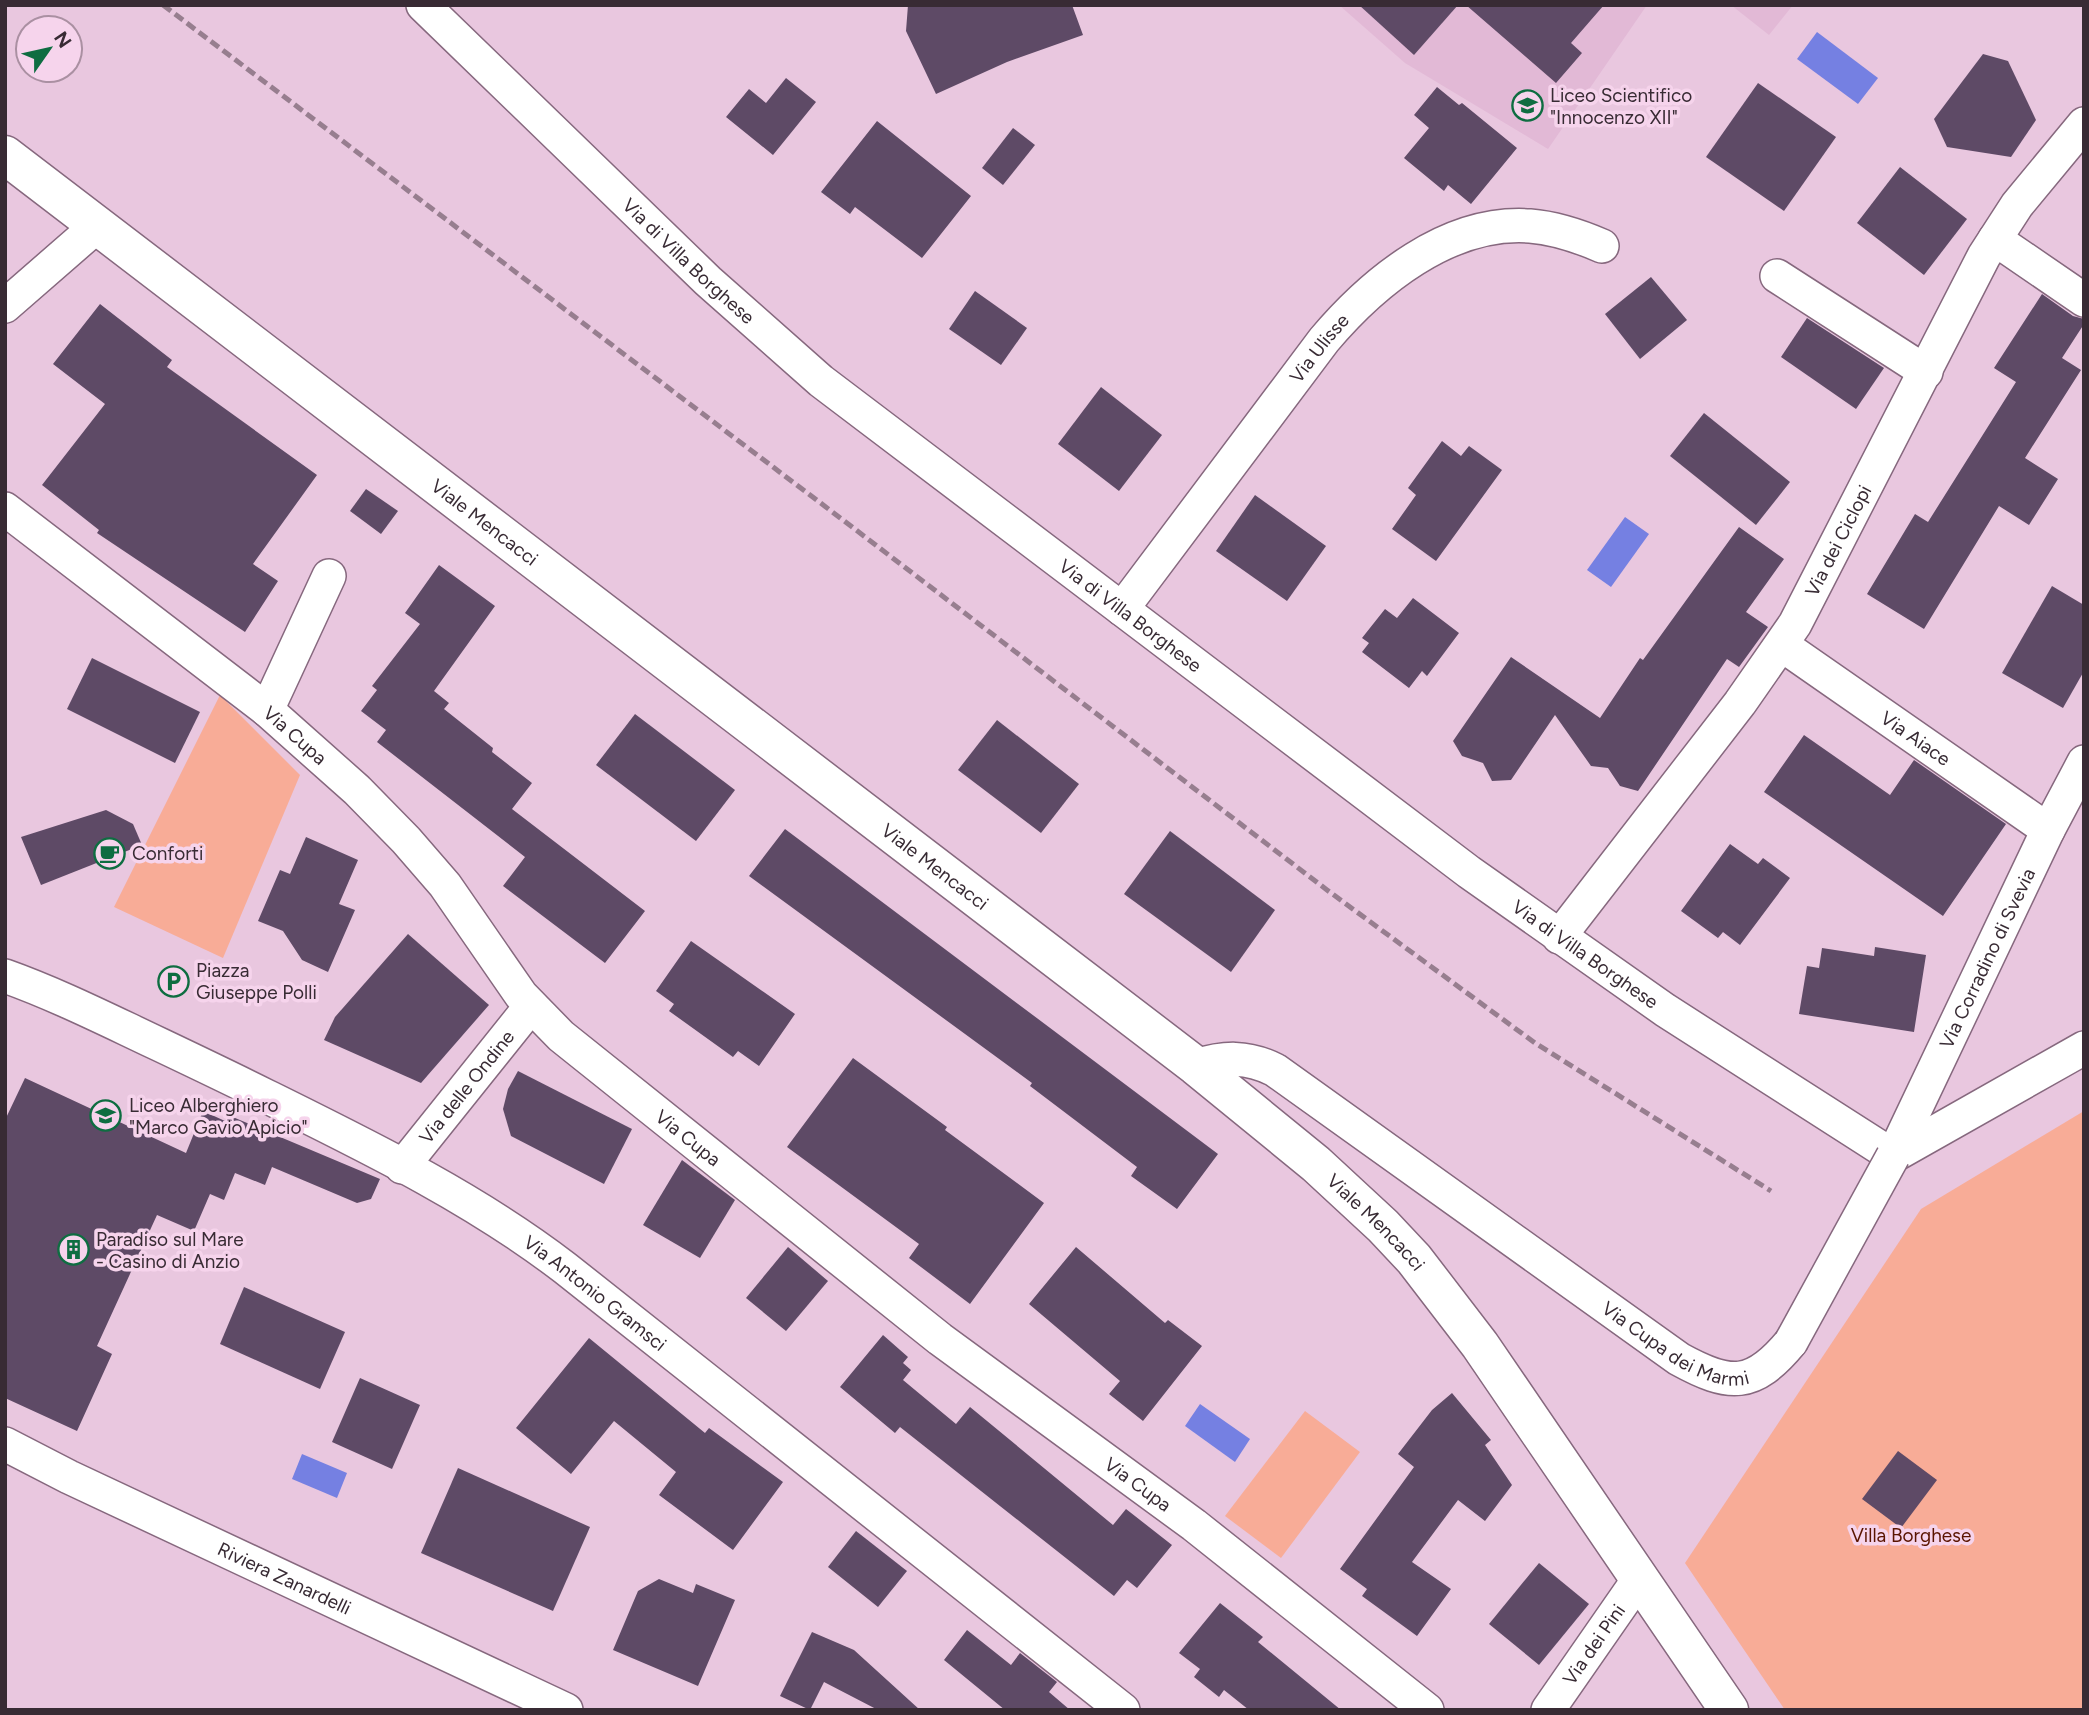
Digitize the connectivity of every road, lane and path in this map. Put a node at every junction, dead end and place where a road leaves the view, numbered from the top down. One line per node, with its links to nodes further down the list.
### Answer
1 (423, 5): 13 (street, Via di Villa Borghese)
2 (2084, 124): 5 (street, Via dei Ciclopi)
3 (5, 155): 4 (main road, Viale Mencacci)
4 (97, 225): 9 (street); 22 (main road, Viale Mencacci)
5 (1995, 239): 8 (street); 10 (street, Via dei Ciclopi)
6 (1602, 246): 13 (street, Via Ulisse)
7 (1777, 276): 10 (street)
8 (2084, 300)
9 (5, 306)
10 (1926, 372): 14 (street, Via dei Ciclopi)
11 (5, 509): 15 (street, Via Cupa)
12 (329, 576): 15 (street)
13 (1122, 609): 18 (street, Via di Villa Borghese)
14 (1782, 645): 17 (street, Via Aiace); 18 (street, Via dei Ciclopi)
15 (267, 709): 20 (street, Via Cupa)
16 (2084, 762): 17 (street, Via Corradino di Svevia)
17 (2048, 830): 23 (street, Via Corradino di Svevia)
18 (1559, 937): 23 (street, Via di Villa Borghese)
19 (5, 976): 24 (street, Via Antonio Gramsci)
20 (531, 1006): 24 (street, Via delle Ondine); 29 (street, Via Cupa)
21 (2084, 1048): 23 (street)
22 (1195, 1066): 23 (street, Via Cupa dei Marmi, bridge); 26 (main road, Viale Mencacci)
23 (1893, 1156)
24 (402, 1167): 28 (street, Via Antonio Gramsci)
25 (5, 1444): 27 (street, Riviera Zanardelli)
26 (1639, 1579): 30 (street, Via dei Pini); 31 (main road, Viale Mencacci)
27 (566, 1710)
28 (1123, 1710)
29 (1427, 1710)
30 (1548, 1710)
31 (1729, 1710)

